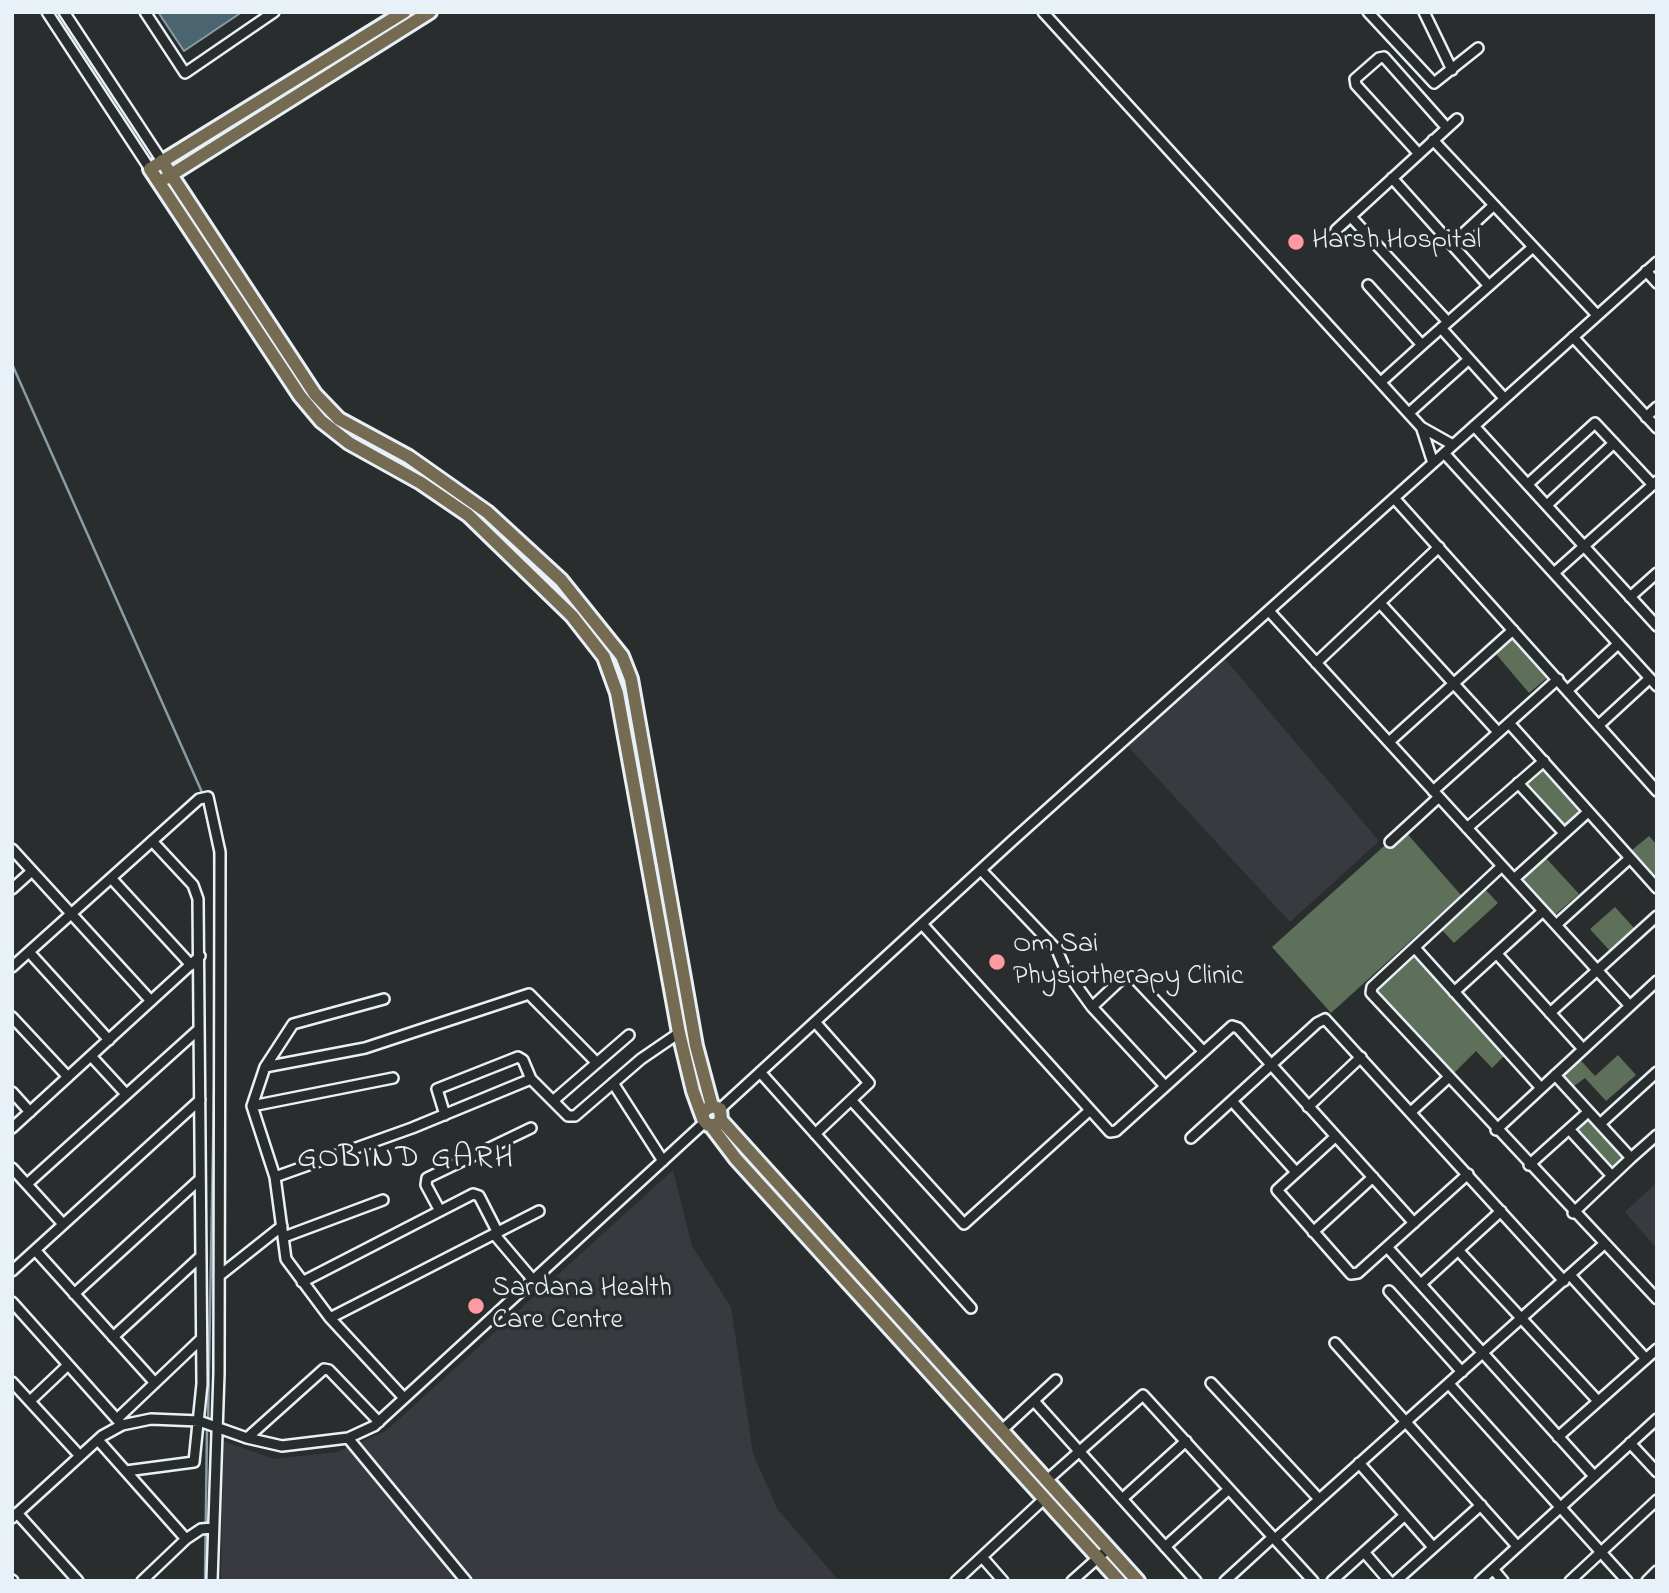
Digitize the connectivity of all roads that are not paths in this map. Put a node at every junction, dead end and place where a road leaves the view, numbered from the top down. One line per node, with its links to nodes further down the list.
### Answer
1 (47, 12): 17 (street)
2 (64, 12): 16 (street)
3 (145, 12): 4 (street)
4 (274, 12)
5 (404, 12): 16 (main road)
6 (430, 12): 18 (main road)
7 (1043, 12): 36 (street)
8 (1424, 12): 11 (street)
9 (1369, 13): 11 (street)
10 (1478, 48): 11 (street)
11 (1452, 70)
12 (1457, 119): 13 (street)
13 (1447, 128): 14 (street); 15 (street)
14 (1433, 141): 15 (street); 21 (street)
15 (1419, 154): 19 (street)
16 (162, 161): 17 (main road); 18 (main road)
17 (150, 169): 20 (main road)
18 (171, 174): 20 (main road); 144 (main road)
19 (1392, 178): 22 (street); 24 (street)
20 (159, 183): 111 (main road)
21 (1494, 205): 24 (street); 25 (street)
22 (1351, 217): 23 (street); 32 (street)
23 (1336, 230)
24 (1452, 244): 30 (street)
25 (1533, 247): 30 (street); 31 (street)
26 (1657, 262): 27 (street)
27 (1646, 271): 28 (street); 31 (street)
28 (1657, 283)
29 (1368, 285): 34 (street)
30 (1489, 286): 32 (street)
31 (1597, 315): 33 (street)
32 (1444, 325): 34 (street); 35 (street)
33 (1573, 337): 37 (street); 40 (street)
34 (1422, 345): 36 (street)
35 (1469, 359): 37 (street); 39 (street)
36 (1381, 382): 39 (street)
37 (1504, 398): 41 (street)
38 (1657, 407): 40 (street)
39 (1409, 413): 42 (street)
40 (1646, 416): 43 (street)
41 (1474, 426): 45 (street); 49 (street)
42 (1422, 427): 45 (street); 47 (street)
43 (1657, 428)
44 (1614, 443): 48 (street); 49 (street); 51 (street)
45 (1453, 445): 46 (street)
46 (1444, 453): 47 (street); 54 (street)
47 (1433, 463): 50 (street)
48 (1655, 483): 52 (street)
49 (1528, 484): 51 (street)
50 (1394, 498): 53 (street); 58 (street)
51 (1547, 505): 52 (street)
52 (1584, 546): 54 (street); 56 (street)
53 (1439, 547): 57 (street); 60 (street)
54 (1554, 573): 61 (street)
55 (1657, 573): 56 (street)
56 (1630, 597): 59 (street)
57 (1380, 603): 62 (street); 65 (street)
58 (1269, 611): 62 (street); 83 (street)
59 (1657, 626)
60 (1513, 630): 63 (street); 65 (street)
61 (1618, 644): 64 (street); 66 (street)
62 (1316, 663): 70 (street)
63 (1558, 679): 66 (street); 67 (street)
64 (1653, 682): 68 (street)
65 (1454, 683): 69 (street); 70 (street)
66 (1568, 690): 68 (street)
67 (1509, 723): 69 (street); 71 (street)
68 (1599, 725): 73 (street)
69 (1498, 732): 74 (street)
70 (1389, 742): 74 (street)
71 (1544, 761): 72 (street); 75 (street)
72 (1518, 783): 76 (street); 77 (street)
73 (1657, 791)
74 (1436, 794): 76 (street); 79 (street)
75 (1588, 812): 77 (street); 81 (street)
76 (1467, 828): 82 (street)
77 (1564, 833): 86 (street)
78 (152, 841): 85 (street); 97 (street); 181 (street)
79 (1390, 842)
80 (12, 849): 84 (street)
81 (1630, 858): 87 (street); 93 (street)
82 (1503, 866): 86 (street); 94 (street)
83 (981, 870): 92 (street); 106 (street)
84 (32, 871): 88 (street); 90 (street)
85 (111, 878): 90 (street); 98 (street)
86 (1514, 879): 89 (street)
87 (1657, 888)
88 (12, 889)
89 (1543, 911): 93 (street); 96 (street)
90 (71, 914): 95 (street); 104 (street)
91 (1657, 916): 100 (street)
92 (922, 924): 109 (street); 139 (street)
93 (1556, 925): 100 (street)
94 (1415, 948): 102 (street); 126 (street)
95 (29, 952): 99 (street); 113 (street)
96 (1497, 954): 102 (street); 107 (street)
97 (200, 956): 98 (street); 110 (street)
98 (191, 965): 104 (street)
99 (12, 967)
100 (1597, 970): 105 (street); 107 (street)
101 (1657, 981): 105 (street)
102 (1454, 992): 130 (street)
103 (384, 999): 120 (street)
104 (151, 1001): 113 (street)
105 (1630, 1006): 114 (street)
106 (1092, 1007): 115 (street); 129 (street)
107 (1550, 1013): 114 (street)
108 (12, 1017): 124 (street)
109 (815, 1022): 121 (street); 135 (street)
110 (199, 1029): 132 (street); 133 (street)
111 (679, 1033): 128 (street); 144 (main road)
112 (629, 1035): 118 (street)
113 (108, 1040): 116 (street)
114 (1583, 1049): 123 (street)
115 (1203, 1052): 119 (street); 129 (street)
116 (92, 1056): 124 (street); 132 (street)
117 (1361, 1057): 119 (street); 138 (street); 141 (street)
118 (597, 1063): 120 (street); 134 (street)
119 (1271, 1066): 136 (street); 138 (street)
120 (265, 1067): 137 (street)
121 (760, 1072): 144 (street); 150 (street)
122 (1657, 1072): 145 (street)
123 (1555, 1075): 130 (street); 142 (street)
124 (68, 1077): 140 (street)
125 (393, 1078): 137 (street)
126 (1448, 1078): 141 (street); 149 (street)
127 (531, 1079): 134 (street); 143 (street); 143 (street)
128 (613, 1083): 134 (street); 155 (street)
129 (1165, 1086): 139 (street)
130 (1541, 1088): 149 (street)
131 (12, 1093): 140 (street)
132 (126, 1094): 164 (street)
133 (200, 1100): 163 (street); 171 (street)
134 (554, 1100)
135 (852, 1101): 139 (street); 150 (street)
136 (1232, 1101): 153 (street); 158 (street)
137 (252, 1106): 161 (street)
138 (1308, 1107): 152 (street)
139 (1089, 1111)
140 (30, 1112): 146 (street)
141 (1411, 1112): 159 (street)
142 (1588, 1112): 145 (street); 148 (street)
143 (445, 1115): 161 (street)
144 (712, 1116): 155 (street); 215 (main road); 230 (main road)
145 (1600, 1124): 154 (street)
146 (12, 1128)
147 (531, 1128): 166 (street)
148 (1569, 1129): 156 (street); 160 (street)
149 (1496, 1130): 156 (street)
150 (816, 1134): 190 (street)
151 (1657, 1135): 154 (street)
152 (1335, 1136): 158 (street); 162 (street)
153 (1191, 1138)
154 (1631, 1158): 160 (street)
155 (663, 1161): 183 (street)
156 (1529, 1165): 169 (street)
157 (12, 1168): 164 (street)
158 (1296, 1172): 173 (street)
159 (1468, 1174): 168 (street); 170 (street)
160 (1612, 1176): 169 (street)
161 (275, 1177): 172 (street)
162 (1373, 1177): 170 (street); 173 (street)
163 (199, 1180): 179 (street); 187 (street)
164 (27, 1184): 171 (street)
165 (383, 1200): 172 (street)
166 (440, 1211): 174 (street); 184 (street)
167 (539, 1211): 174 (street)
168 (1501, 1211): 178 (street); 182 (street)
169 (1573, 1213): 175 (street)
170 (1414, 1223): 176 (street)
171 (63, 1224): 177 (street)
172 (283, 1231): 181 (street); 184 (street)
173 (1313, 1232): 176 (street)
174 (496, 1233): 183 (street); 191 (street)
175 (1604, 1244): 182 (street); 188 (street)
176 (1387, 1247): 185 (street)
177 (35, 1250): 180 (street); 187 (street)
178 (1458, 1250): 185 (street); 192 (street)
179 (199, 1258): 193 (street); 194 (street)
180 (12, 1271)
181 (219, 1276): 214 (street)
182 (1567, 1278): 192 (street); 198 (street)
183 (533, 1280): 206 (street)
184 (302, 1282): 191 (street)
185 (1421, 1284): 197 (street)
186 (1390, 1291): 200 (street)
187 (74, 1294): 193 (street)
188 (1657, 1299)
189 (12, 1302): 199 (street)
190 (971, 1308)
191 (330, 1318): 206 (street)
192 (1522, 1319): 197 (street); 209 (street)
193 (113, 1337): 203 (street)
194 (200, 1340): 203 (street); 214 (street)
195 (1335, 1342): 213 (street)
196 (1657, 1349): 198 (street)
197 (1483, 1353): 200 (street); 216 (street)
198 (1646, 1359): 209 (street)
199 (68, 1365): 207 (street); 211 (street)
200 (1462, 1372): 205 (street)
201 (1056, 1380): 208 (street)
202 (12, 1382): 207 (street)
203 (155, 1383): 211 (street)
204 (1211, 1383): 232 (street)
205 (1449, 1384): 213 (street); 235 (street)
206 (404, 1398): 212 (street)
207 (30, 1401): 223 (street)
208 (1034, 1401): 215 (street); 222 (street)
209 (1598, 1401): 216 (street)
210 (1657, 1419): 221 (street)
211 (120, 1422): 214 (street); 219 (street)
212 (379, 1422): 217 (street); 218 (street)
213 (1406, 1422): 224 (street); 234 (street)
214 (208, 1423): 217 (street); 225 (street); 238 (street)
215 (1001, 1431): 228 (main road)
216 (1559, 1437): 227 (street)
217 (247, 1438): 218 (street)
218 (348, 1438): 255 (street)
219 (98, 1440): 223 (street); 225 (street)
220 (1186, 1441): 222 (street); 229 (street); 231 (street)
221 (1630, 1443): 226 (street); 227 (street)
222 (1079, 1451): 228 (street); 231 (street)
223 (80, 1456): 236 (street)
224 (1359, 1464): 232 (street); 237 (street)
225 (126, 1471): 240 (street)
226 (1657, 1472)
227 (1594, 1476): 235 (street)
228 (1046, 1480): 244 (main road)
229 (1229, 1489): 239 (street); 242 (street)
230 (1045, 1498): 247 (street); 248 (main road)
231 (1122, 1499): 242 (street)
232 (1320, 1499): 239 (street)
233 (1657, 1500): 246 (street)
234 (1481, 1505): 241 (street); 243 (street)
235 (1560, 1507): 241 (street); 246 (street)
236 (15, 1515): 252 (street)
237 (1405, 1516): 243 (street); 245 (street)
238 (207, 1528): 240 (street); 254 (street)
239 (1274, 1538): 251 (street); 262 (street)
240 (186, 1539): 253 (street)
241 (1517, 1546): 249 (street)
242 (1165, 1547): 261 (street)
243 (1433, 1547): 265 (street)
244 (1109, 1548): 248 (street); 260 (main road)
245 (1364, 1552): 263 (street); 264 (street)
246 (1601, 1552): 268 (street); 269 (street)
247 (982, 1557): 256 (street); 257 (street)
248 (1098, 1557): 258 (street); 259 (main road)
249 (1493, 1569): 266 (street); 267 (street)
250 (1657, 1571): 270 (street)
251 (1309, 1579)
252 (78, 1581)
253 (142, 1581)
254 (212, 1581)
255 (466, 1581)
256 (956, 1581)
257 (1003, 1581)
258 (1072, 1581)
259 (1119, 1581)
260 (1138, 1581)
261 (1195, 1581)
262 (1225, 1581)
263 (1332, 1581)
264 (1389, 1581)
265 (1396, 1581)
266 (1479, 1581)
267 (1503, 1581)
268 (1570, 1581)
269 (1627, 1581)
270 (1647, 1581)

